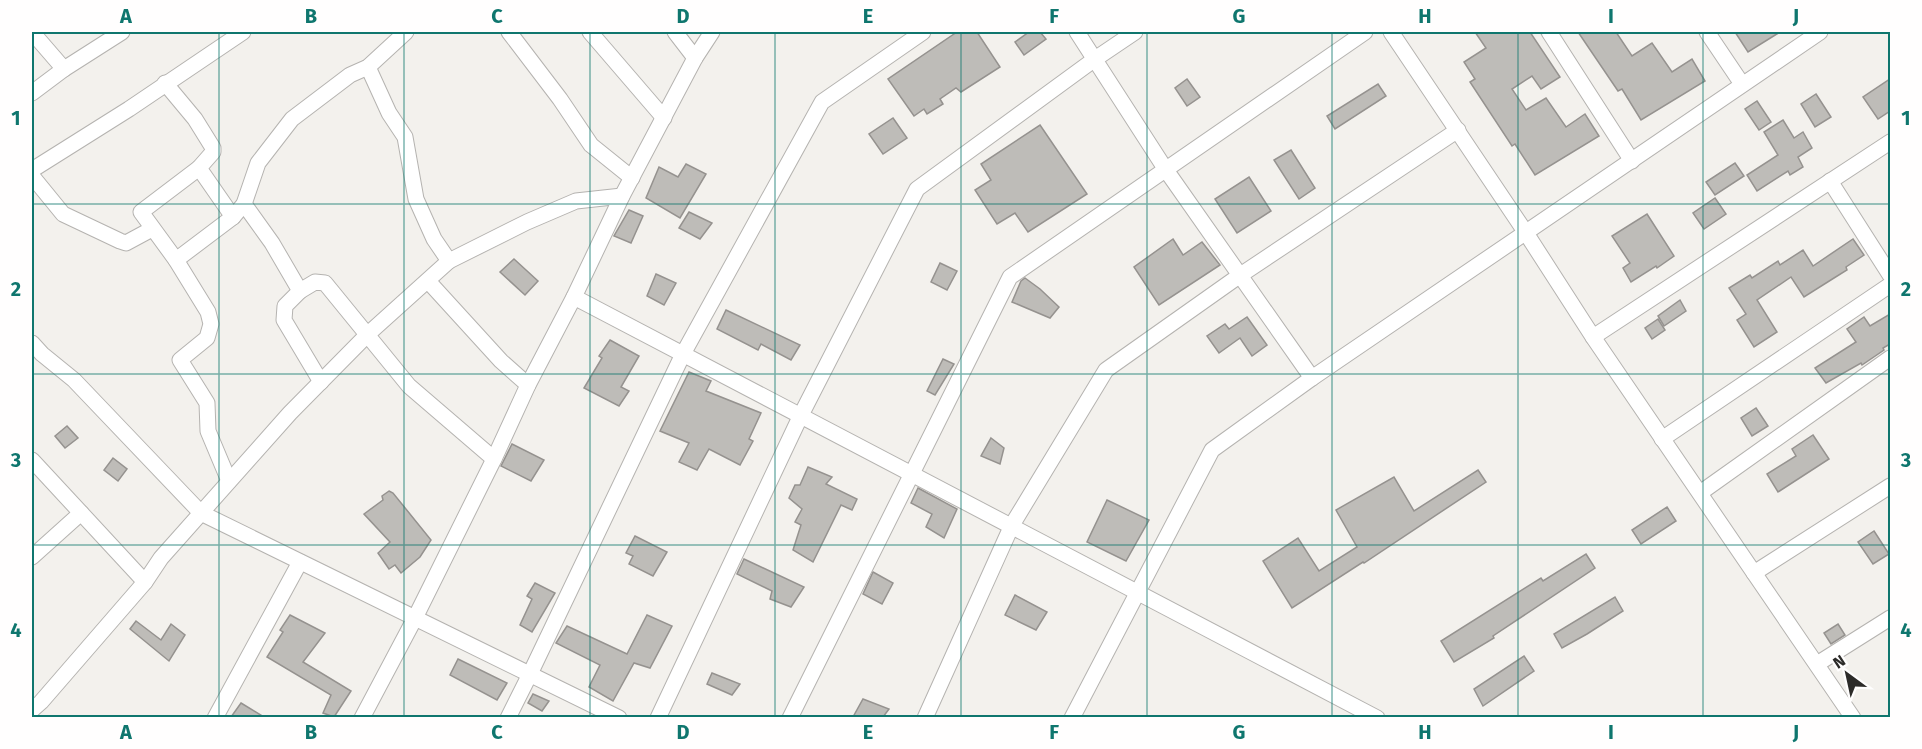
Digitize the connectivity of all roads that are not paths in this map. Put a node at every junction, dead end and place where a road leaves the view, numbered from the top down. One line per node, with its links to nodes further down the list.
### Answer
1 (32, 32): 20 (street)
2 (122, 32): 20 (street)
3 (239, 32): 21 (street)
4 (406, 32): 19 (street)
5 (509, 32): 32 (street)
6 (590, 32): 24 (street)
7 (675, 32): 17 (street)
8 (712, 32): 17 (street)
9 (923, 32): 50 (street)
10 (1077, 32): 18 (street)
11 (1135, 32): 18 (street)
12 (1365, 32): 30 (street)
13 (1391, 32): 25 (street)
14 (1549, 32): 27 (street)
15 (1707, 32): 22 (street)
16 (1820, 32): 22 (street)
17 (695, 58): 24 (street)
18 (1095, 59): 30 (street); 55 (street)
19 (368, 66): 35 (street); 40 (street)
20 (64, 69): 23 (street)
21 (165, 83): 28 (street); 29 (street)
22 (1742, 84): 27 (street)
23 (32, 93)
24 (664, 118): 32 (street)
25 (1458, 130): 38 (street); 42 (street)
26 (1890, 142): 33 (street)
27 (1632, 161): 38 (street)
28 (199, 168): 36 (street); 37 (street)
29 (32, 170)
30 (1166, 170): 42 (street); 59 (street)
31 (32, 176): 37 (street)
32 (632, 178): 34 (street)
33 (1830, 181): 41 (street); 48 (street)
34 (622, 196): 40 (street); 46 (street)
35 (244, 204): 36 (street); 45 (street)
36 (233, 217): 39 (street)
37 (153, 230): 39 (street)
38 (1526, 233): 48 (street); 52 (street)
39 (176, 260): 60 (street)
40 (449, 261): 43 (street)
41 (1890, 275)
42 (1239, 276): 52 (street); 65 (street)
43 (428, 281): 47 (street); 54 (street)
44 (1890, 285): 56 (street)
45 (300, 291): 47 (street); 53 (street)
46 (574, 297): 50 (street); 54 (street)
47 (368, 334): 53 (street); 57 (street)
48 (1593, 337): 56 (street)
49 (35, 354): 64 (street)
50 (683, 354): 55 (street); 74 (street)
51 (1890, 358): 62 (street)
52 (1312, 378): 70 (street)
53 (321, 382): 60 (street)
54 (528, 385): 57 (street)
55 (801, 415): 59 (street); 80 (street)
56 (1662, 439): 62 (street)
57 (495, 459): 71 (street)
58 (32, 460): 63 (street)
59 (913, 474): 65 (street); 81 (street)
60 (229, 481): 64 (street)
61 (1890, 486): 68 (street)
62 (1700, 493): 68 (street)
63 (81, 513): 66 (street); 69 (street)
64 (201, 513): 67 (street); 69 (street)
65 (1012, 525): 70 (street); 82 (street)
66 (32, 557)
67 (300, 562): 71 (street); 76 (street)
68 (1754, 573): 73 (street)
69 (145, 582): 75 (street)
70 (1138, 591): 83 (street); 84 (street)
71 (415, 618): 74 (street); 77 (street)
72 (1890, 618): 73 (street)
73 (1816, 664): 85 (street)
74 (530, 675): 78 (street); 79 (street)
75 (32, 710)
76 (215, 717)
77 (362, 717)
78 (508, 717)
79 (619, 717)
80 (658, 717)
81 (790, 717)
82 (925, 717)
83 (1072, 717)
84 (1377, 717)
85 (1853, 717)

